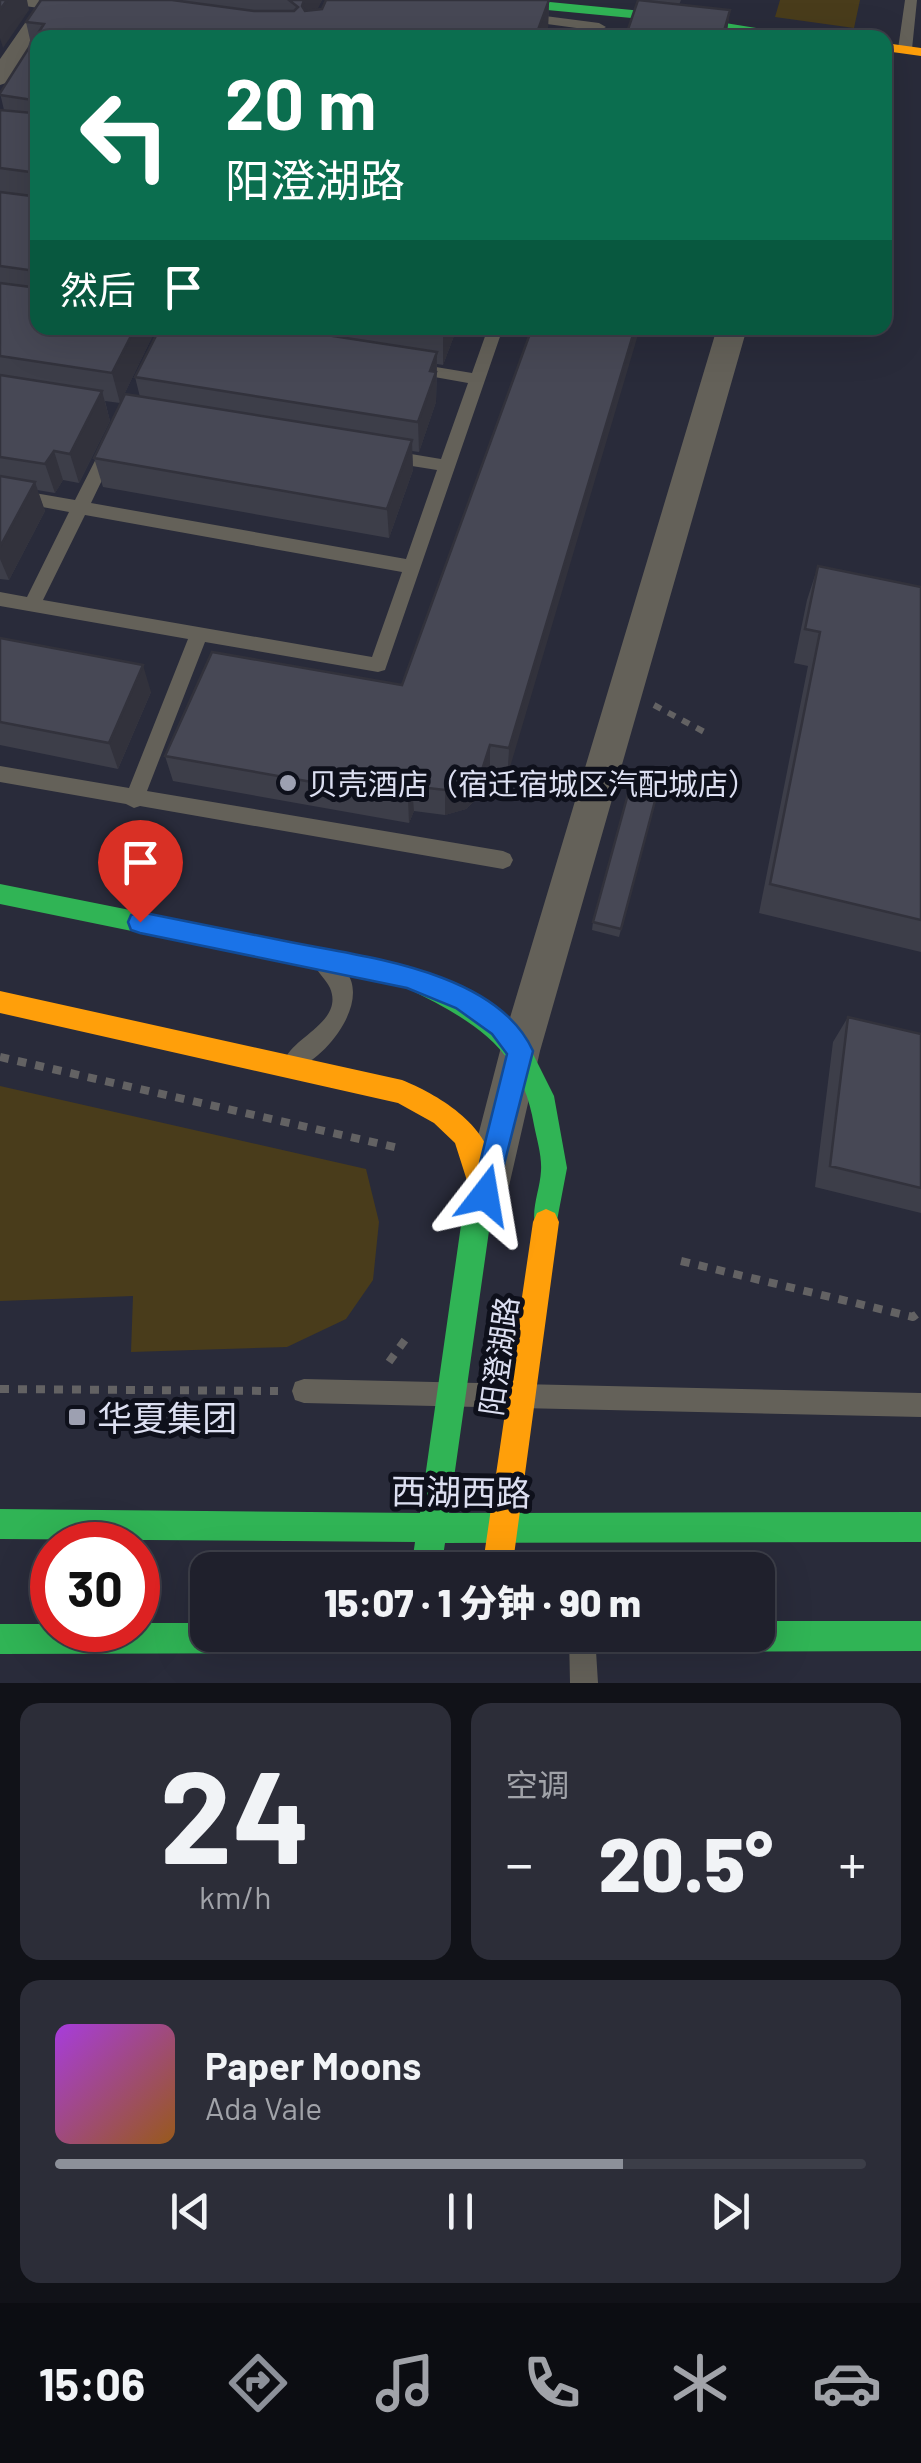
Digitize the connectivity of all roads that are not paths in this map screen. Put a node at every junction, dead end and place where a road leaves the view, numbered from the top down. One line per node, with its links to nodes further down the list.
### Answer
1 (10, 0): 3 (lane)
2 (911, 0): 9 (lane)
3 (57, 4): 6 (street)
4 (476, 6): 5 (main road)
5 (599, 26): 7 (main road)
6 (36, 30)
7 (728, 30)
8 (30, 38): 10 (street)
9 (904, 49)
10 (8, 66)
11 (492, 335): 14 (lane)
12 (730, 335): 30 (street)
13 (400, 366): 14 (lane)
14 (477, 378): 17 (lane)
15 (119, 429): 19 (lane)
16 (372, 454): 17 (lane)
17 (447, 466): 20 (lane)
18 (0, 493): 19 (lane)
19 (80, 507): 20 (lane); 22 (lane)
20 (412, 567): 23 (lane)
21 (0, 598): 22 (lane)
22 (32, 604): 23 (lane)
23 (199, 634): 25 (lane)
24 (0, 774): 25 (lane)
25 (134, 800): 26 (lane)
26 (504, 860)
27 (0, 894): 28 (main road, 阳澄湖路)
28 (314, 958): 30 (main road, 阳澄湖路); 31 (lane)
29 (0, 1002): 31 (main road, 阳澄湖路)
30 (520, 1051): 32 (street); 35 (main road, 阳澄湖路)
31 (286, 1066): 32 (main road, 阳澄湖路)
32 (476, 1231): 34 (main road, 阳澄湖路)
33 (304, 1392): 34 (lane)
34 (452, 1395): 35 (lane); 38 (main road, 阳澄湖路)
35 (522, 1396): 36 (lane); 39 (main road, 阳澄湖路)
36 (921, 1405)
37 (0, 1524): 38 (main road, 西湖西路)
38 (432, 1525): 39 (main road, 西湖西路); 42 (main road, 阳澄湖路)
39 (503, 1527): 41 (main road, 西湖西路); 43 (main road, 阳澄湖路)
40 (921, 1527): 41 (main road, 西湖西路)
41 (576, 1529): 44 (lane)
42 (428, 1552)
43 (500, 1552)
44 (578, 1552)
45 (775, 1636): 46 (main road)
46 (921, 1636)
47 (190, 1637): 48 (main road)
48 (0, 1638)
49 (583, 1652): 50 (lane)
50 (584, 1683)

